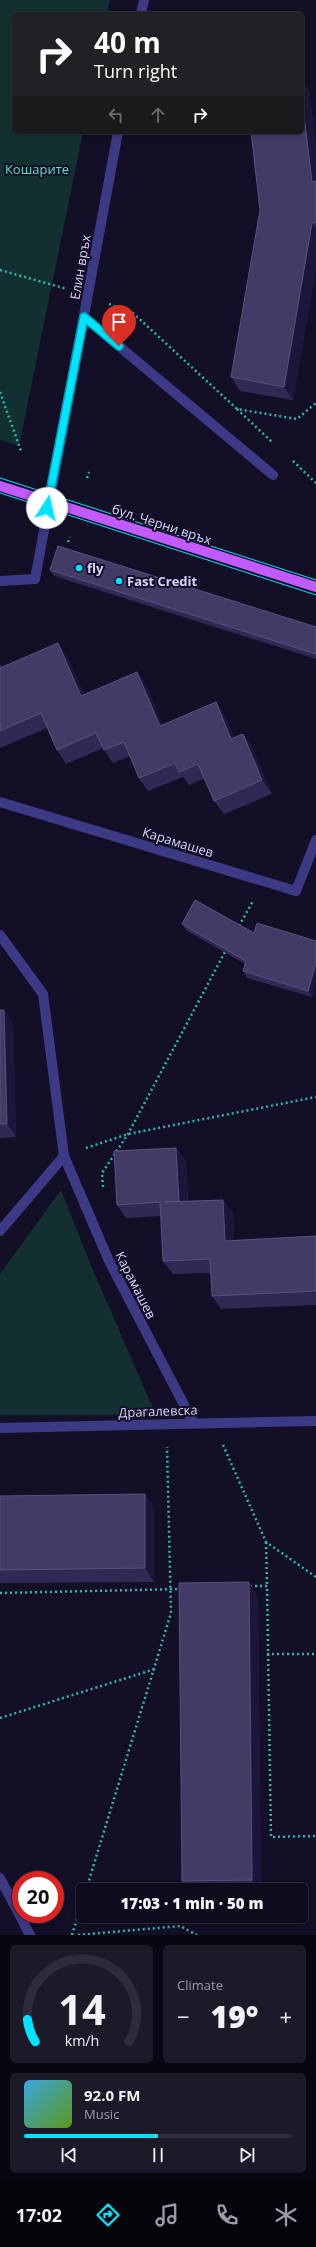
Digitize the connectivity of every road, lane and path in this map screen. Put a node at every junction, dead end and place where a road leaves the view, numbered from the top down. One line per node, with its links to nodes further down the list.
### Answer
1 (144, 0): 2 (street)
2 (141, 12)
3 (118, 134): 5 (street, Елин връх)
4 (0, 270): 5 (path)
5 (88, 296): 6 (street, Елин връх); 8 (path)
6 (84, 317): 11 (street); 14 (street, Елин връх)
7 (0, 392): 9 (path)
8 (316, 403)
9 (21, 451)
10 (89, 472): 12 (path)
11 (273, 475)
12 (87, 478)
13 (0, 486): 14 (main road, бул. Черни връх)
14 (48, 501): 17 (street, Елин връх); 18 (main road, бул. Черни връх)
15 (70, 536): 16 (path)
16 (68, 542)
17 (0, 581)
18 (316, 587)
19 (0, 802): 21 (street, Карамашев)
20 (316, 840): 21 (street, Карамашев)
21 (263, 881): 22 (path)
22 (238, 928)
23 (0, 935): 27 (street, Карамашев)
24 (227, 948): 26 (path)
25 (316, 1097): 26 (path)
26 (128, 1134): 27 (path); 28 (path)
27 (64, 1156): 29 (street); 31 (street, Карамашев)
28 (104, 1195)
29 (0, 1231)
30 (316, 1420): 32 (street, Драгалевска)
31 (193, 1422): 32 (street, Драгалевска); 33 (street, Драгалевска)
32 (213, 1423): 35 (path)
33 (166, 1424): 34 (street, Драгалевска); 40 (path)
34 (0, 1428)
35 (266, 1542): 36 (path); 37 (path)
36 (316, 1577)
37 (268, 1586): 38 (path); 42 (path)
38 (244, 1587)
39 (188, 1589): 40 (path)
40 (172, 1590): 41 (path); 44 (path)
41 (0, 1593)
42 (267, 1654): 43 (path); 46 (path)
43 (316, 1654)
44 (155, 1669): 45 (path); 48 (path)
45 (0, 1718)
46 (316, 1836)
47 (0, 1878): 50 (street)
48 (88, 1883)
49 (76, 1922): 51 (path)
50 (30, 1935)
51 (72, 1935)
52 (78, 1935): 53 (path)
53 (196, 1935)

